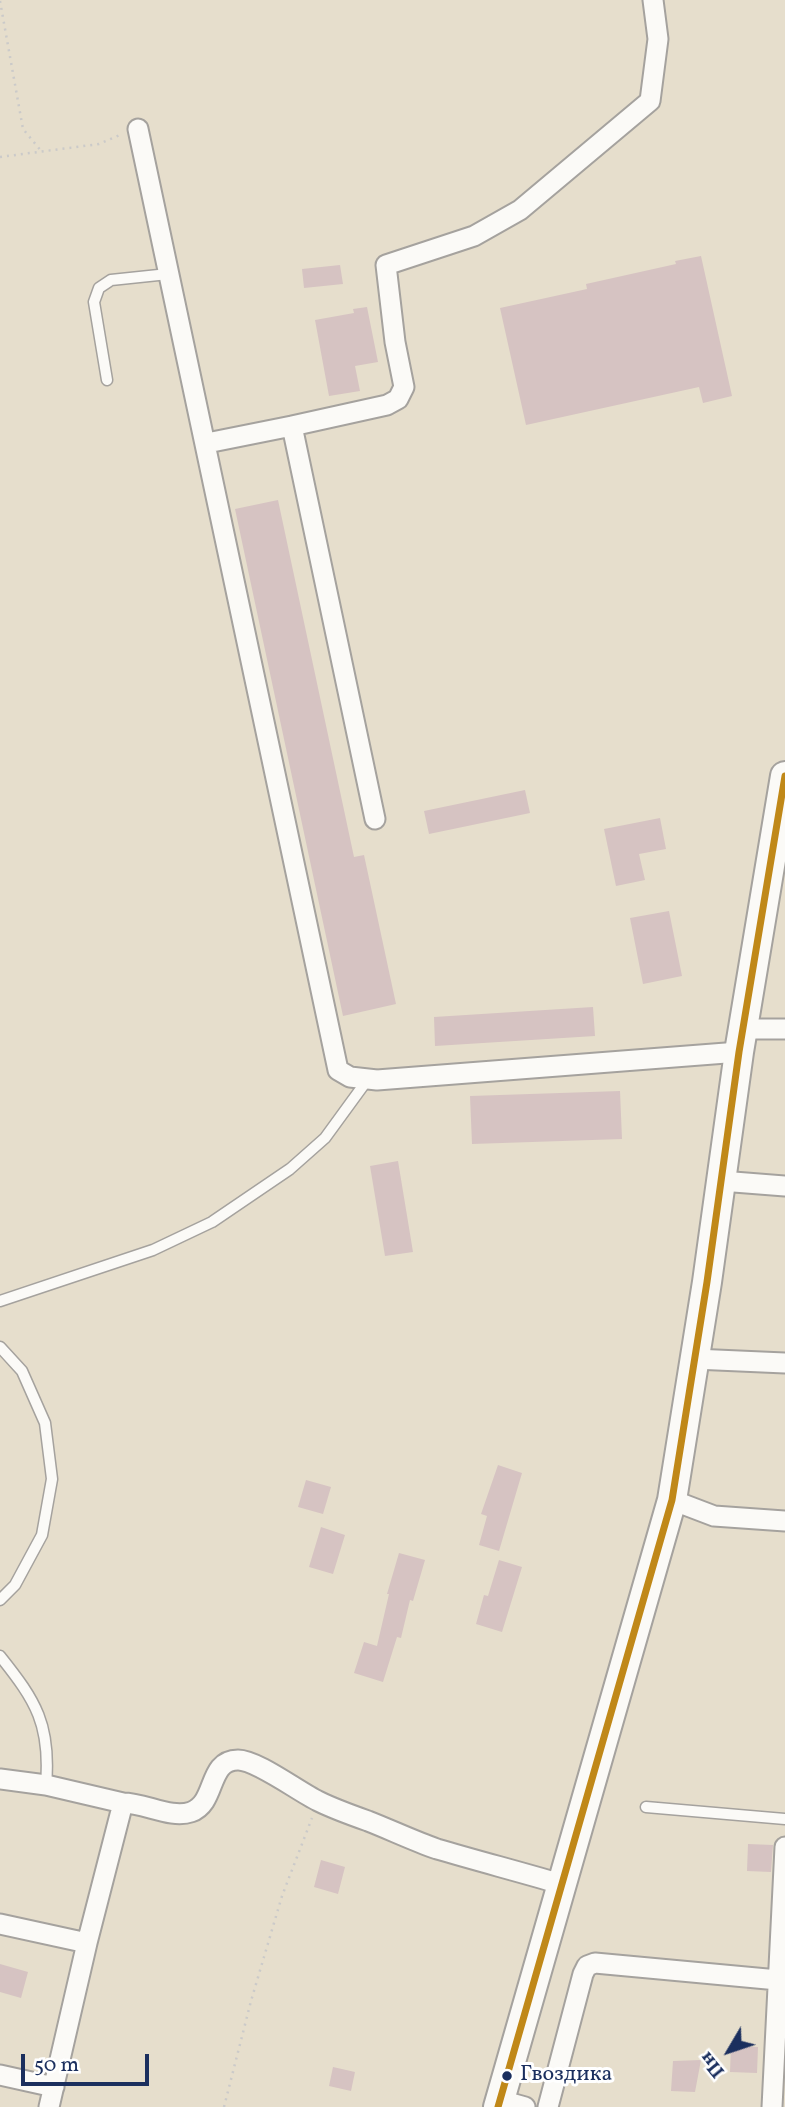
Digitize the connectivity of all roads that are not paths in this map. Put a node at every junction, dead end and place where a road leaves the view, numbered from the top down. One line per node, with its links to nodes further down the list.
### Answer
1 (653, 0): 5 (street)
2 (129, 132): 3 (street)
3 (168, 274): 4 (lane); 6 (street)
4 (107, 380)
5 (292, 426): 6 (street); 8 (street)
6 (207, 443): 11 (street)
7 (785, 776): 10 (street)
8 (375, 819)
9 (785, 1029): 10 (street)
10 (741, 1041): 11 (street); 12 (street)
11 (369, 1079): 14 (lane)
12 (721, 1181): 13 (street); 16 (street)
13 (785, 1186)
14 (0, 1301)
15 (0, 1347): 20 (lane)
16 (694, 1359): 17 (street); 18 (street)
17 (785, 1363)
18 (672, 1500): 19 (street); 28 (street)
19 (785, 1521)
20 (0, 1600)
21 (0, 1656): 23 (lane)
22 (0, 1779): 23 (street)
23 (46, 1785): 24 (street)
24 (123, 1802): 28 (street); 30 (street)
25 (646, 1807): 26 (lane)
26 (785, 1819)
27 (785, 1847): 31 (street)
28 (561, 1884): 34 (street)
29 (0, 1924): 30 (street)
30 (86, 1943): 33 (street)
31 (778, 1980): 36 (street); 37 (street)
32 (0, 2075): 33 (street)
33 (54, 2087): 35 (street)
34 (508, 2105)
35 (49, 2107)
36 (548, 2107)
37 (772, 2107)

